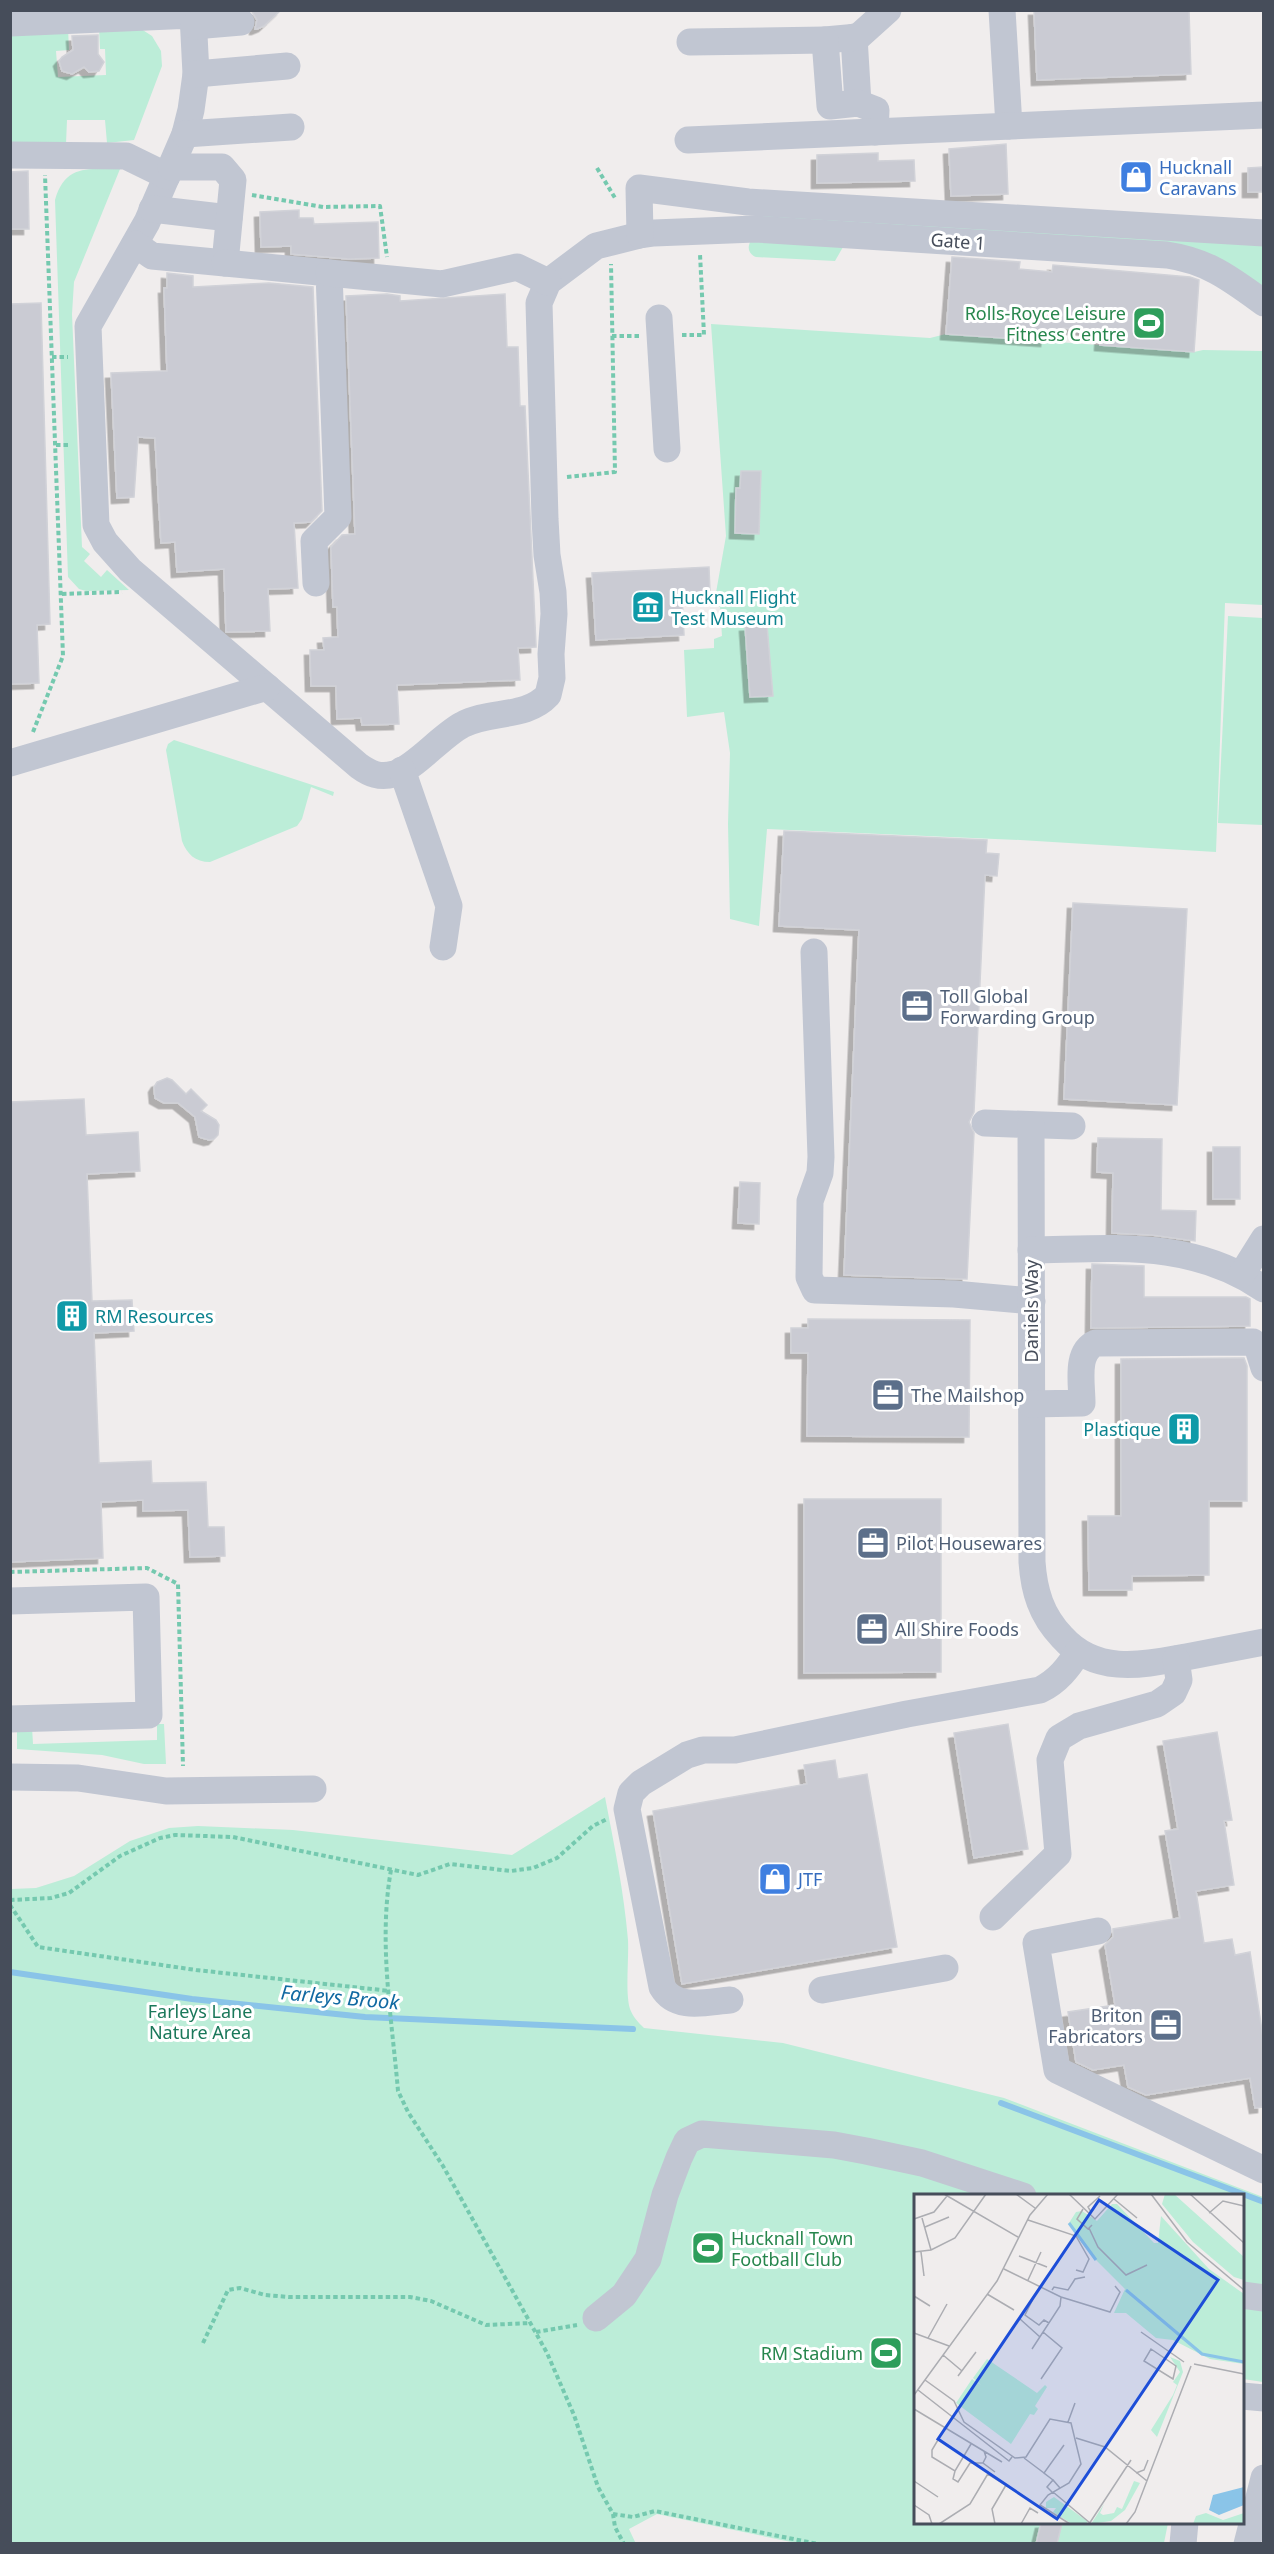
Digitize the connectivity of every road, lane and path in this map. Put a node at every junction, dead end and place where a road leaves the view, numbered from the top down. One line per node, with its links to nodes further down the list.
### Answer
1 (888, 10): 6 (street)
2 (1002, 10): 15 (street)
3 (10, 22): 5 (street)
4 (241, 22): 5 (street)
5 (194, 26): 10 (street)
6 (854, 37): 7 (street); 11 (street)
7 (825, 40): 8 (street); 12 (street)
8 (690, 42)
9 (287, 66): 10 (street)
10 (196, 74): 18 (street)
11 (856, 74): 12 (street); 13 (street)
12 (828, 76): 13 (street)
13 (858, 103): 17 (street)
14 (1263, 115): 15 (street)
15 (1009, 126): 17 (street)
16 (291, 127): 18 (street)
17 (875, 132): 19 (street)
18 (185, 134): 22 (street)
19 (688, 140)
20 (10, 155): 21 (street)
21 (44, 155): 22 (street); 41 (path)
22 (169, 171): 24 (street); 25 (street)
23 (748, 202): 26 (street); 27 (street); 28 (street)
24 (230, 205): 25 (street); 31 (street); 33 (path)
25 (152, 209): 30 (street)
26 (731, 230): 28 (street, Gate 1); 35 (street, Gate 1)
27 (1263, 233)
28 (640, 235): 34 (street, Gate 1)
29 (699, 242): 36 (path)
30 (135, 244): 31 (street); 42 (street)
31 (225, 263): 32 (street)
32 (329, 273): 33 (street); 39 (street)
33 (390, 279): 34 (street)
34 (548, 282): 44 (street)
35 (1263, 303)
36 (660, 327): 37 (street); 38 (path)
37 (667, 449)
38 (562, 478)
39 (316, 583)
40 (130, 592): 41 (path)
41 (62, 594): 43 (path)
42 (267, 687): 43 (street); 44 (street)
43 (16, 761)
44 (402, 770): 45 (street)
45 (443, 947)
46 (814, 952): 53 (street)
47 (985, 1123): 48 (street)
48 (1031, 1125): 49 (street); 51 (street, Daniels Way)
49 (1072, 1126)
50 (1263, 1239): 52 (street)
51 (1032, 1250): 52 (street); 53 (street, Daniels Way)
52 (1253, 1281)
53 (1032, 1301): 55 (street, Daniels Way)
54 (1263, 1368): 55 (street)
55 (1031, 1404): 58 (street, Daniels Way)
56 (10, 1601): 60 (street)
57 (1263, 1642): 59 (street, Daniels Way)
58 (1078, 1652): 59 (street, Daniels Way); 63 (street)
59 (1176, 1659): 67 (street)
60 (10, 1719)
61 (10, 1777): 62 (street)
62 (312, 1789)
63 (627, 1809): 64 (path); 72 (street)
64 (391, 1870): 65 (path); 71 (path)
65 (10, 1900)
66 (10, 1905): 71 (path)
67 (993, 1917)
68 (1098, 1931): 73 (street)
69 (945, 1968): 70 (street)
70 (822, 1990)
71 (390, 1991): 78 (path)
72 (730, 2000)
73 (1263, 2170)
74 (1017, 2194): 77 (street)
75 (1244, 2295): 76 (street)
76 (1263, 2298)
77 (596, 2318): 79 (path)
78 (531, 2323): 79 (path); 80 (path)
79 (536, 2332): 84 (path)
80 (203, 2343)
81 (1244, 2396): 82 (street)
82 (1263, 2398)
83 (1263, 2478): 89 (street)
84 (613, 2514): 86 (path); 87 (path)
85 (1185, 2524): 88 (street)
86 (624, 2544)
87 (818, 2544)
88 (1183, 2544)
89 (1247, 2544)

